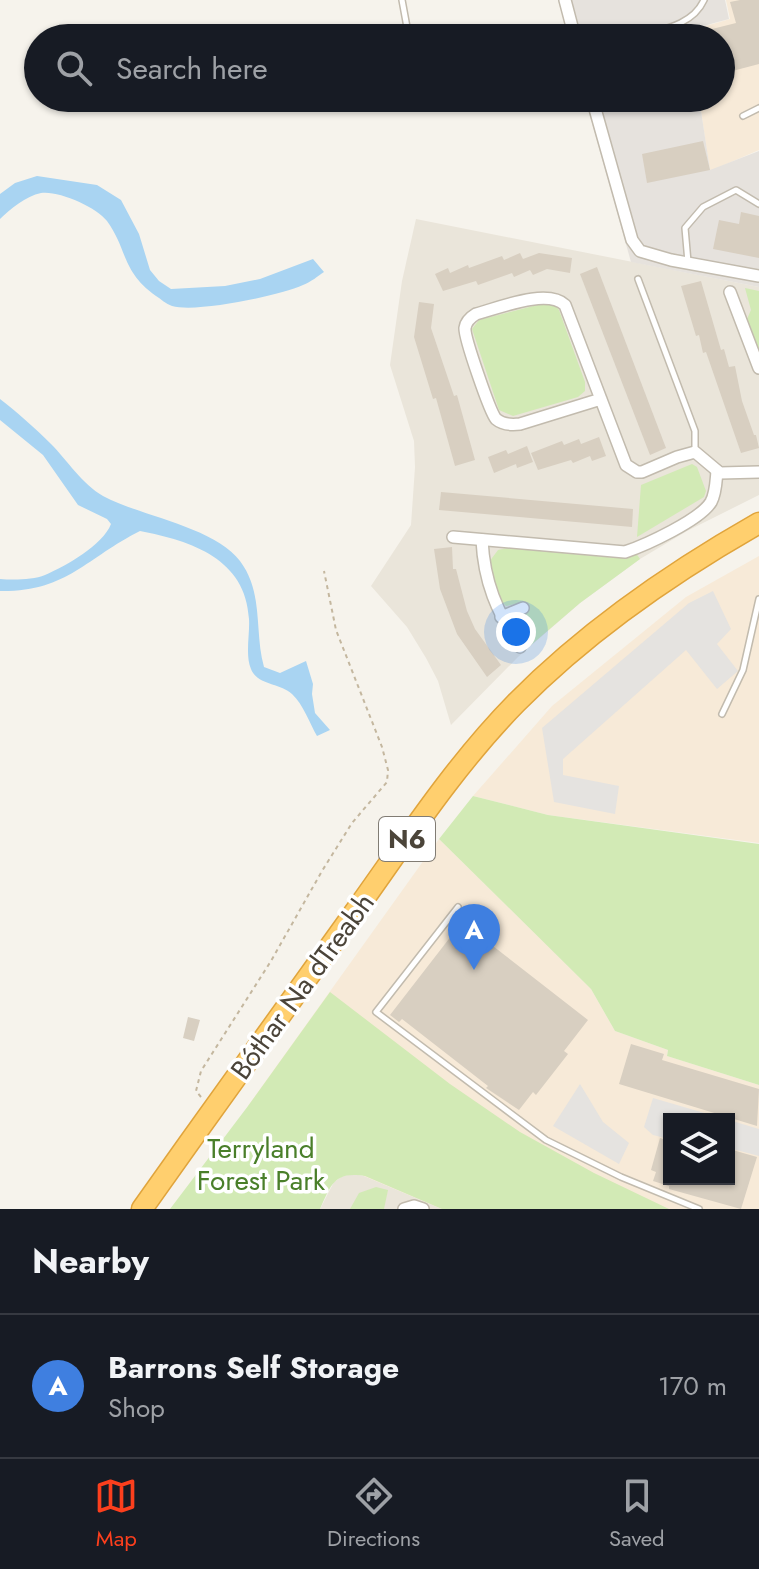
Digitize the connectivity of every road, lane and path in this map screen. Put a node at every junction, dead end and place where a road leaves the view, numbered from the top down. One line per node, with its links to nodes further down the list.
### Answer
1 (402, 0): 4 (lane)
2 (565, 0): 5 (street)
3 (704, 0): 6 (lane)
4 (406, 24)
5 (571, 24)
6 (679, 24)
7 (759, 108): 9 (lane)
8 (596, 112): 11 (street)
9 (743, 116)
10 (759, 204): 11 (lane)
11 (688, 263): 12 (street)
12 (759, 276)
13 (638, 279): 17 (lane)
14 (730, 292): 15 (street)
15 (759, 368)
16 (601, 399): 16 (street); 17 (street)
17 (695, 452): 18 (street)
18 (717, 471): 19 (street); 22 (street)
19 (759, 472)
20 (759, 523): 30 (highway, Bóthar Na dTreabh / N6)
21 (453, 537): 22 (street)
22 (482, 540): 26 (street)
23 (324, 571): 30 (path)
24 (759, 599): 28 (lane)
25 (523, 608): 26 (street)
26 (501, 617): 27 (street)
27 (520, 647)
28 (722, 714)
29 (458, 907): 34 (lane)
30 (215, 1107): 31 (highway, Bóthar Na dTreabh / N6)
31 (142, 1209)
32 (404, 1209): 33 (street)
33 (423, 1209)
34 (699, 1209)

